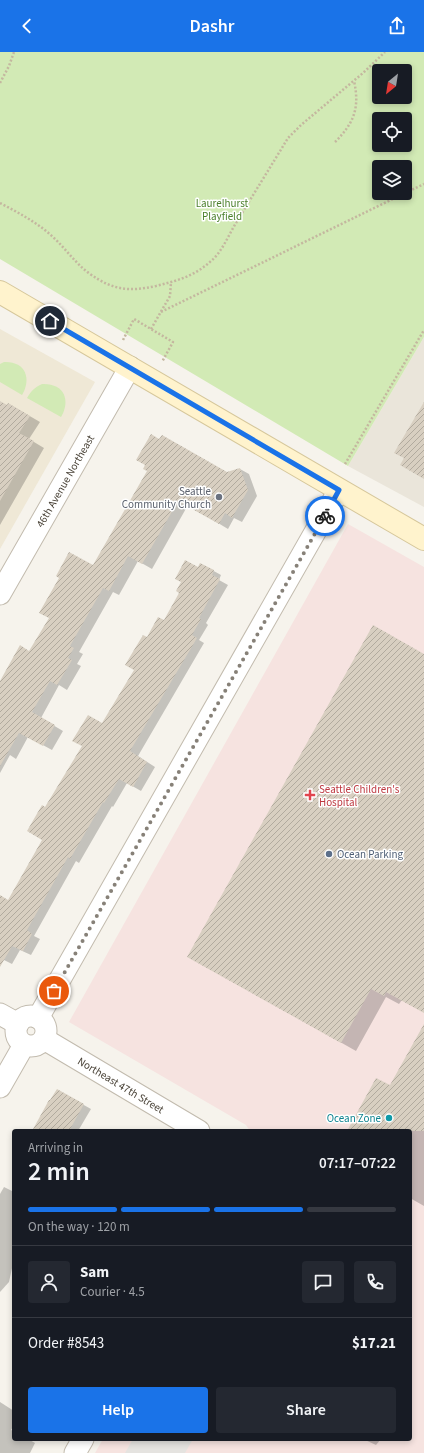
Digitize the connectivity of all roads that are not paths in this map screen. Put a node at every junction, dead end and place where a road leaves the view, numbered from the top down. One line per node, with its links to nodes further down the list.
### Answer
1 (0, 292): 2 (street)
2 (130, 367): 3 (street); 5 (street, 46th Avenue Northeast)
3 (339, 490): 4 (street); 7 (street)
4 (424, 539)
5 (0, 594)
6 (0, 1014): 8 (street)
7 (38, 1018): 8 (street); 9 (street)
8 (18, 1024): 10 (street)
9 (44, 1039): 10 (street); 12 (street, Northeast 47th Street)
10 (24, 1045): 11 (street)
11 (0, 1087)
12 (196, 1129)
13 (82, 1441): 14 (street)
14 (75, 1453)

